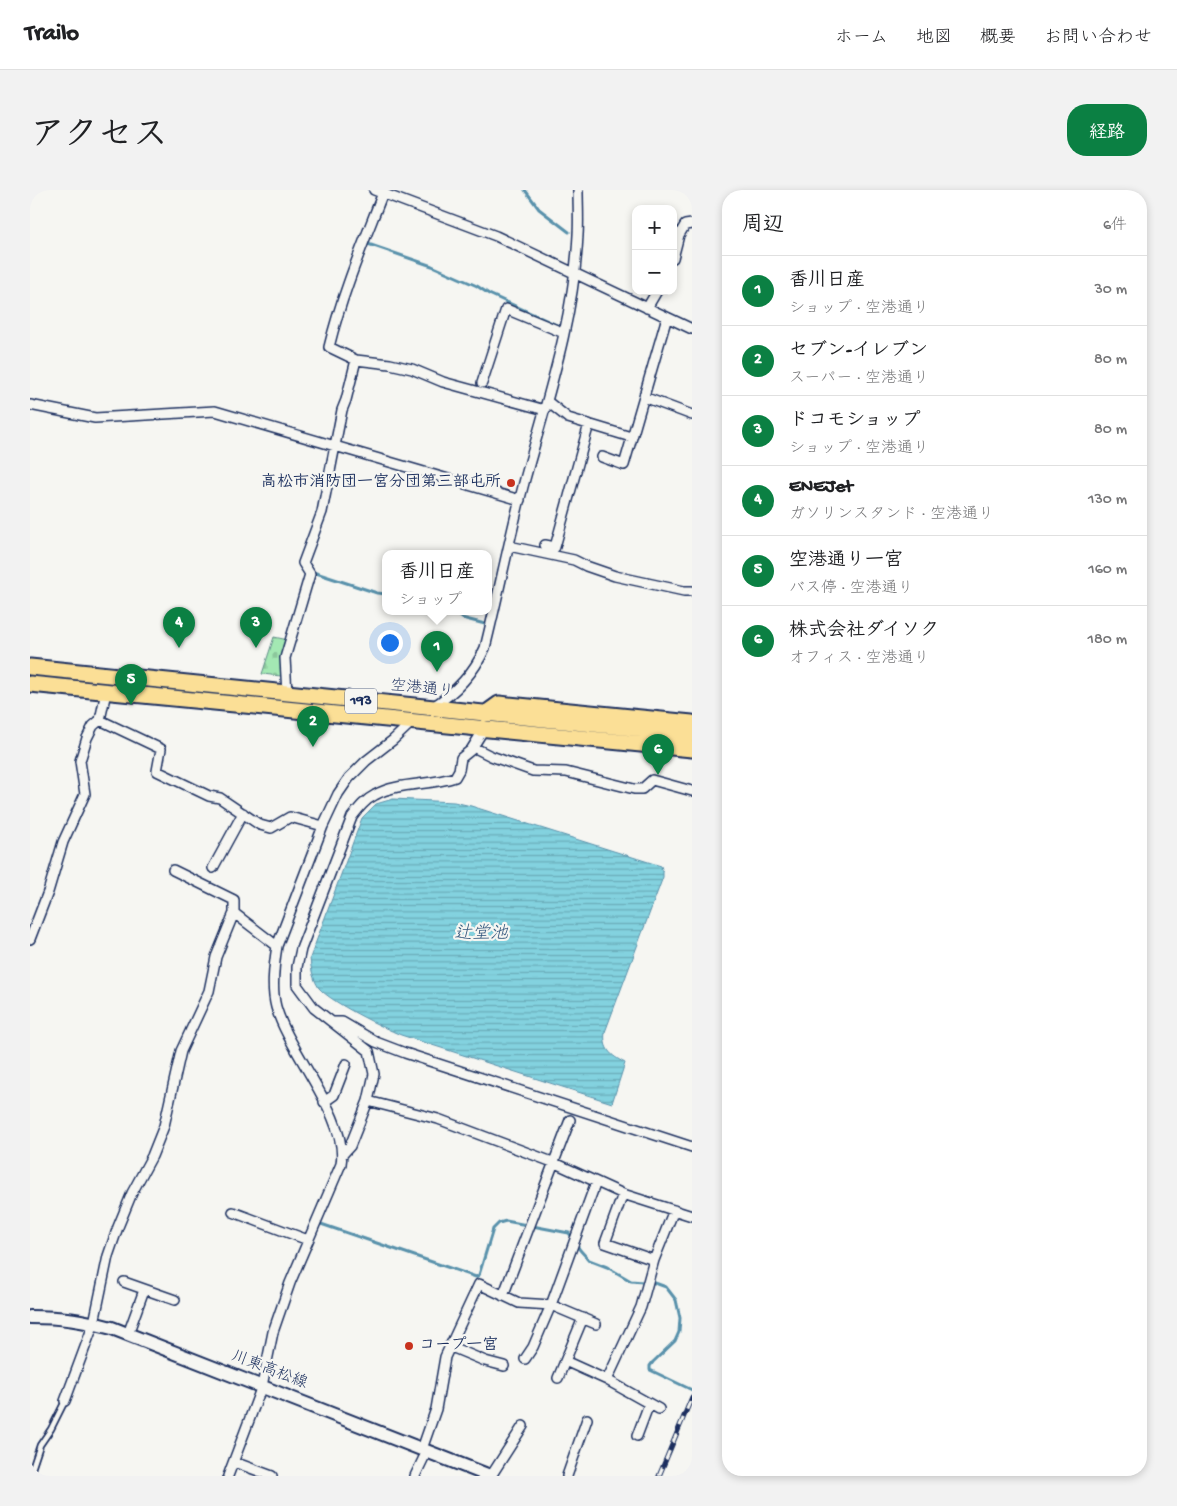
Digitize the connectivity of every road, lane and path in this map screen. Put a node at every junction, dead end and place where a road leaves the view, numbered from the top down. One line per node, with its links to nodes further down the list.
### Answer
1 (578, 190): 5 (street)
2 (380, 191): 5 (street); 11 (street)
3 (692, 224): 4 (street)
4 (676, 250)
5 (574, 274): 7 (street); 10 (street)
6 (655, 295): 7 (street)
7 (647, 308): 8 (street)
8 (667, 318): 9 (street); 13 (street)
9 (692, 329)
10 (564, 332): 12 (street); 15 (street)
11 (356, 360): 15 (street); 19 (street)
12 (482, 383)
13 (644, 396): 16 (street); 18 (street)
14 (30, 405): 19 (street)
15 (546, 406): 17 (street); 21 (street)
16 (692, 415)
17 (589, 424): 18 (street); 22 (street)
18 (631, 437): 20 (street)
19 (336, 446): 21 (street); 28 (street)
20 (602, 457)
21 (520, 500): 23 (street)
22 (545, 545)
23 (509, 546): 24 (street); 29 (street)
24 (692, 591)
25 (30, 668): 28 (highway, 空港通り / 193)
26 (30, 684): 27 (highway, 空港通り / 193)
27 (106, 692): 30 (street); 32 (highway, 空港通り / 193)
28 (287, 694): 29 (highway, 空港通り / 193)
29 (431, 708): 31 (highway, 空港通り / 193); 32 (street)
30 (100, 720): 39 (street); 44 (street)
31 (484, 721): 32 (highway, 空港通り / 193); 33 (highway); 34 (highway, 空港通り / 193); 35 (street); 36 (highway, 空港通り / 193); 37 (highway)
32 (412, 722): 40 (street)
33 (692, 722)
34 (692, 734)
35 (473, 747): 38 (street); 46 (street)
36 (692, 749)
37 (692, 757)
38 (692, 792)
39 (243, 813): 40 (street); 41 (street)
40 (323, 826): 45 (street)
41 (213, 868)
42 (173, 870): 43 (street)
43 (234, 913): 45 (street); 68 (street)
44 (30, 939)
45 (277, 946): 49 (street)
46 (333, 1022): 48 (street); 51 (street)
47 (346, 1064): 49 (street)
48 (368, 1101): 52 (street); 53 (street)
49 (324, 1102): 52 (street)
50 (570, 1120): 53 (street)
51 (692, 1147)
52 (342, 1155): 59 (street)
53 (555, 1163): 54 (street); 63 (street)
54 (596, 1182): 55 (street); 65 (street)
55 (623, 1194): 56 (street); 60 (street)
56 (674, 1210): 58 (street); 60 (street)
57 (233, 1212): 59 (street)
58 (692, 1216)
59 (308, 1240): 77 (street)
60 (654, 1260): 76 (street)
61 (124, 1282): 62 (street)
62 (144, 1290): 64 (street); 70 (street)
63 (503, 1296): 65 (street); 71 (street)
64 (175, 1300)
65 (551, 1304): 67 (street); 72 (street)
66 (30, 1317): 68 (main road, 川東高松線)
67 (583, 1318): 69 (street); 73 (street)
68 (94, 1324): 70 (main road, 川東高松線); 78 (street)
69 (596, 1324)
70 (128, 1334): 77 (main road, 川東高松線)
71 (449, 1346): 74 (street); 84 (street)
72 (525, 1359)
73 (565, 1361): 75 (street); 76 (street)
74 (504, 1366)
75 (558, 1378)
76 (606, 1380): 79 (street)
77 (262, 1386): 84 (main road, 川東高松線); 85 (street)
78 (65, 1401): 86 (lane)
79 (648, 1404): 80 (street); 83 (street)
80 (659, 1409)
81 (588, 1419): 91 (street)
82 (522, 1426): 90 (street)
83 (637, 1436)
84 (425, 1450): 89 (street); 90 (main road, 川東高松線)
85 (234, 1462): 87 (street); 88 (street)
86 (30, 1475)
87 (228, 1476)
88 (272, 1476)
89 (415, 1476)
90 (491, 1476)
91 (567, 1476)

